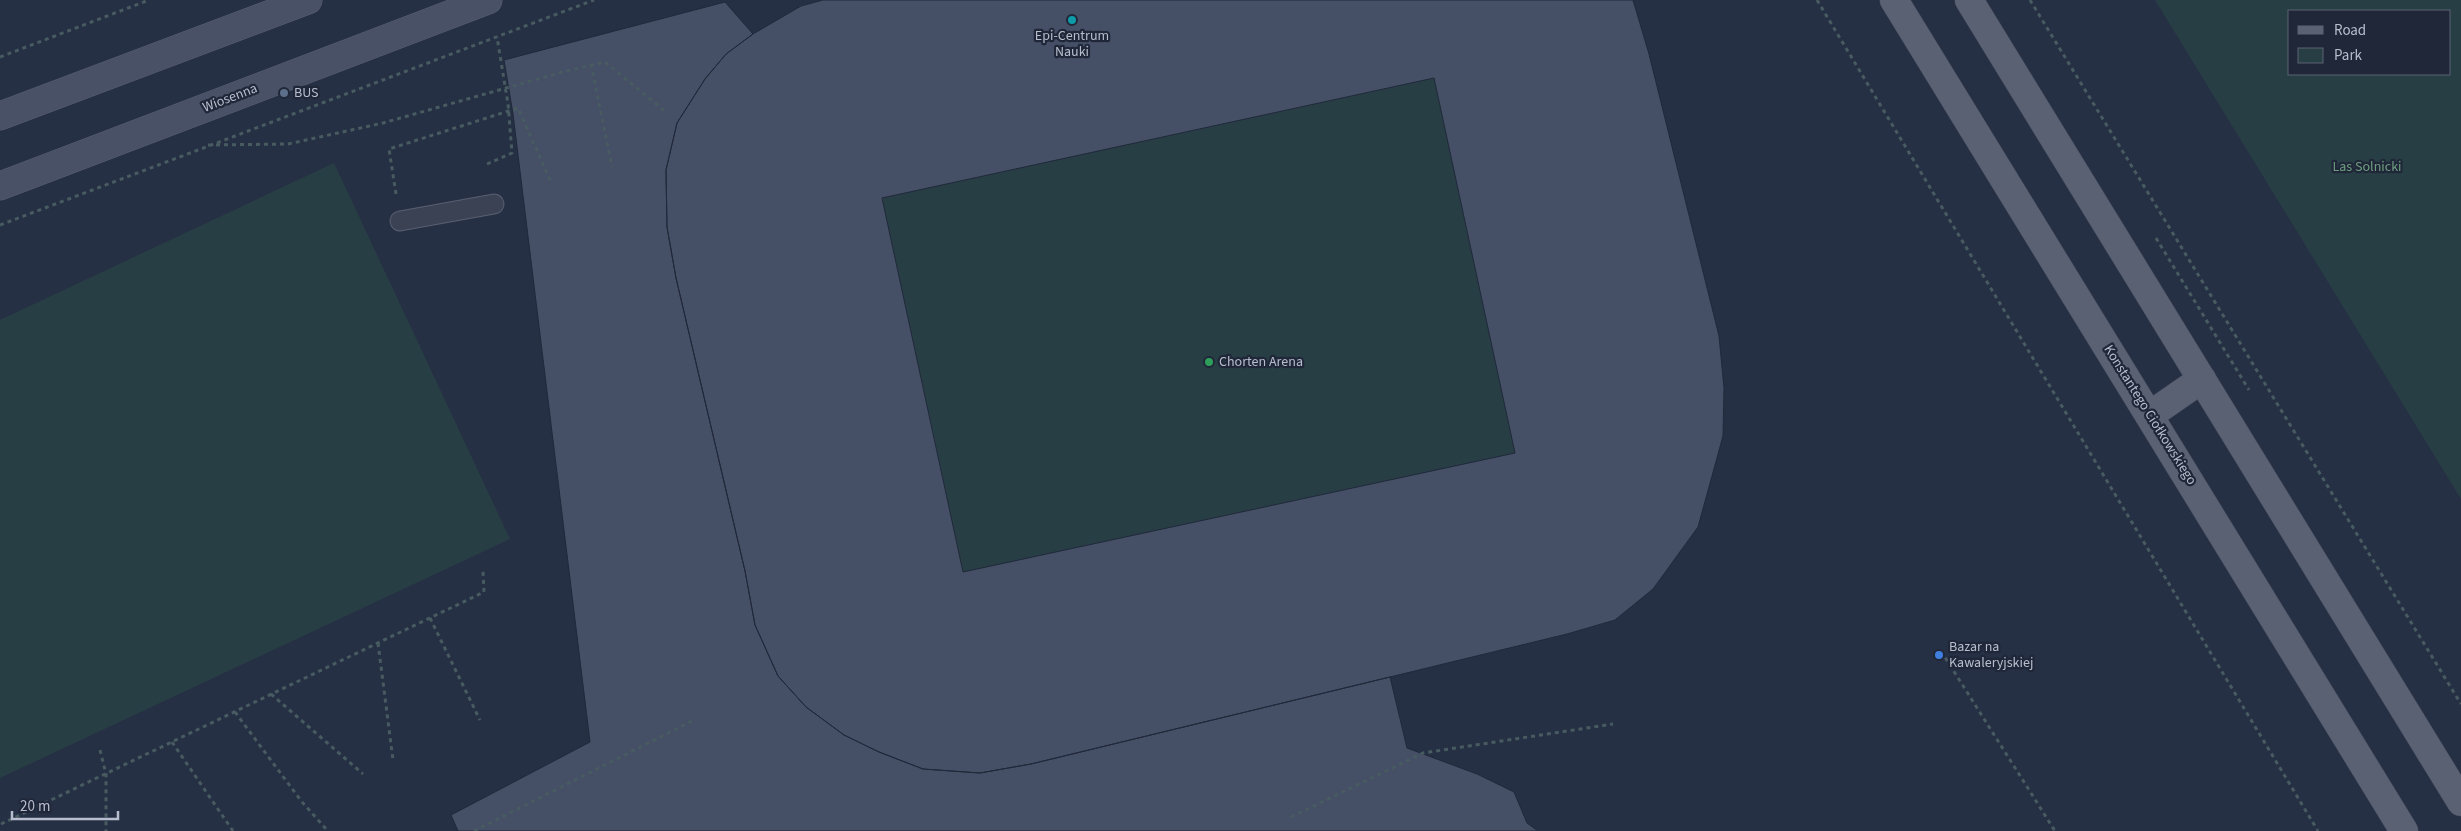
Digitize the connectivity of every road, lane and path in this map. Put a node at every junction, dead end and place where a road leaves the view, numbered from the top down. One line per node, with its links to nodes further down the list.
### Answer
1 (149, 0): 10 (path)
2 (308, 0): 13 (main road)
3 (488, 0): 18 (main road, Wiosenna)
4 (594, 0): 9 (path)
5 (1817, 0): 47 (path)
6 (1894, 0): 23 (main road, Konstantego Ciołkowskiego)
7 (1969, 0): 22 (main road)
8 (2030, 0): 29 (path)
9 (497, 36): 14 (path); 15 (path)
10 (0, 57)
11 (591, 64): 12 (path); 14 (path); 16 (path)
12 (666, 112)
13 (0, 116)
14 (205, 146): 21 (path)
15 (487, 164)
16 (612, 168)
17 (551, 182): 20 (path)
18 (0, 186)
19 (494, 204): 20 (lane)
20 (400, 221)
21 (0, 225)
22 (2202, 379): 23 (main road); 39 (main road)
23 (2150, 415): 48 (main road, Konstantego Ciołkowskiego)
24 (483, 571): 25 (path)
25 (430, 618): 26 (path); 31 (path)
26 (378, 643): 28 (path); 36 (path)
27 (1940, 651): 46 (path)
28 (272, 694): 30 (path); 38 (path)
29 (2461, 704)
30 (235, 712): 34 (path); 44 (path)
31 (480, 720)
32 (694, 720): 45 (path)
33 (1613, 724): 40 (path)
34 (172, 742): 37 (path); 43 (path)
35 (100, 750): 37 (path)
36 (393, 760)
37 (106, 774): 41 (path); 42 (path)
38 (363, 774)
39 (2461, 802)
40 (1291, 817)
41 (1, 824)
42 (106, 831)
43 (234, 831)
44 (328, 831)
45 (474, 831)
46 (2055, 831)
47 (2318, 831)
48 (2404, 831)

